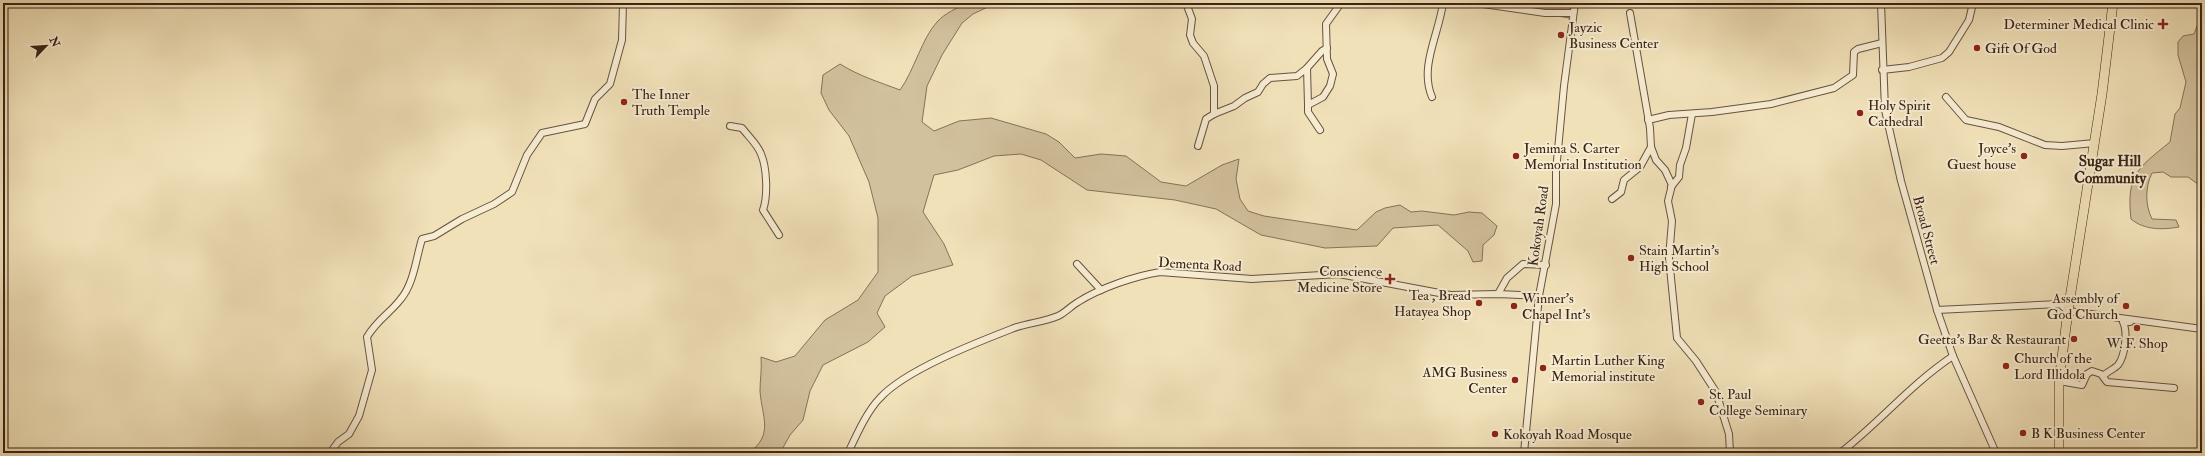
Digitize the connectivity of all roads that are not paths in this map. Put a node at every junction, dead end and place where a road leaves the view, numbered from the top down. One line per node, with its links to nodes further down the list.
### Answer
1 (623, 3): 43 (street)
2 (1186, 3): 19 (street)
3 (1342, 3): 13 (street)
4 (1443, 3): 16 (street)
5 (1476, 3): 10 (street)
6 (1575, 3): 10 (street, Kokoyah Road)
7 (1881, 3): 12 (street, Broad Street)
8 (1973, 3): 15 (street)
9 (2113, 3): 24 (highway)
10 (1573, 13): 31 (street, Kokoyah Road)
11 (1630, 13): 21 (street)
12 (1882, 42): 15 (street, Broad Street); 20 (street)
13 (1327, 48): 14 (street); 18 (street)
14 (1307, 68): 18 (street); 19 (street)
15 (1882, 70): 35 (street, Broad Street)
16 (1432, 97)
17 (1946, 97): 24 (street)
18 (1308, 105): 23 (street)
19 (1214, 114): 25 (street)
20 (1692, 114): 21 (street); 27 (street)
21 (1648, 120): 26 (street)
22 (730, 126): 29 (street)
23 (1320, 130)
24 (2095, 143): 36 (highway)
25 (1198, 146)
26 (1651, 147): 27 (street); 28 (street)
27 (1671, 187): 46 (street)
28 (1612, 199)
29 (779, 235)
30 (1077, 264): 32 (street)
31 (1546, 265): 33 (street); 34 (street, Kokoyah Road)
32 (1101, 290): 33 (street, Dementa Road); 44 (street, Dementa Road)
33 (1498, 294): 34 (street, Dementa Road)
34 (1539, 296): 45 (street, Kokoyah Road)
35 (1937, 310): 36 (street); 39 (street, Broad Street)
36 (2068, 311): 37 (street); 41 (highway)
37 (2146, 322): 38 (street); 40 (street)
38 (2202, 329)
39 (1953, 356): 47 (street); 48 (street, Broad Street)
40 (2102, 376): 41 (street); 42 (street)
41 (2059, 381): 49 (highway)
42 (2174, 388)
43 (330, 453)
44 (848, 453)
45 (1524, 453)
46 (1730, 453)
47 (1840, 453)
48 (1996, 453)
49 (2059, 453)

